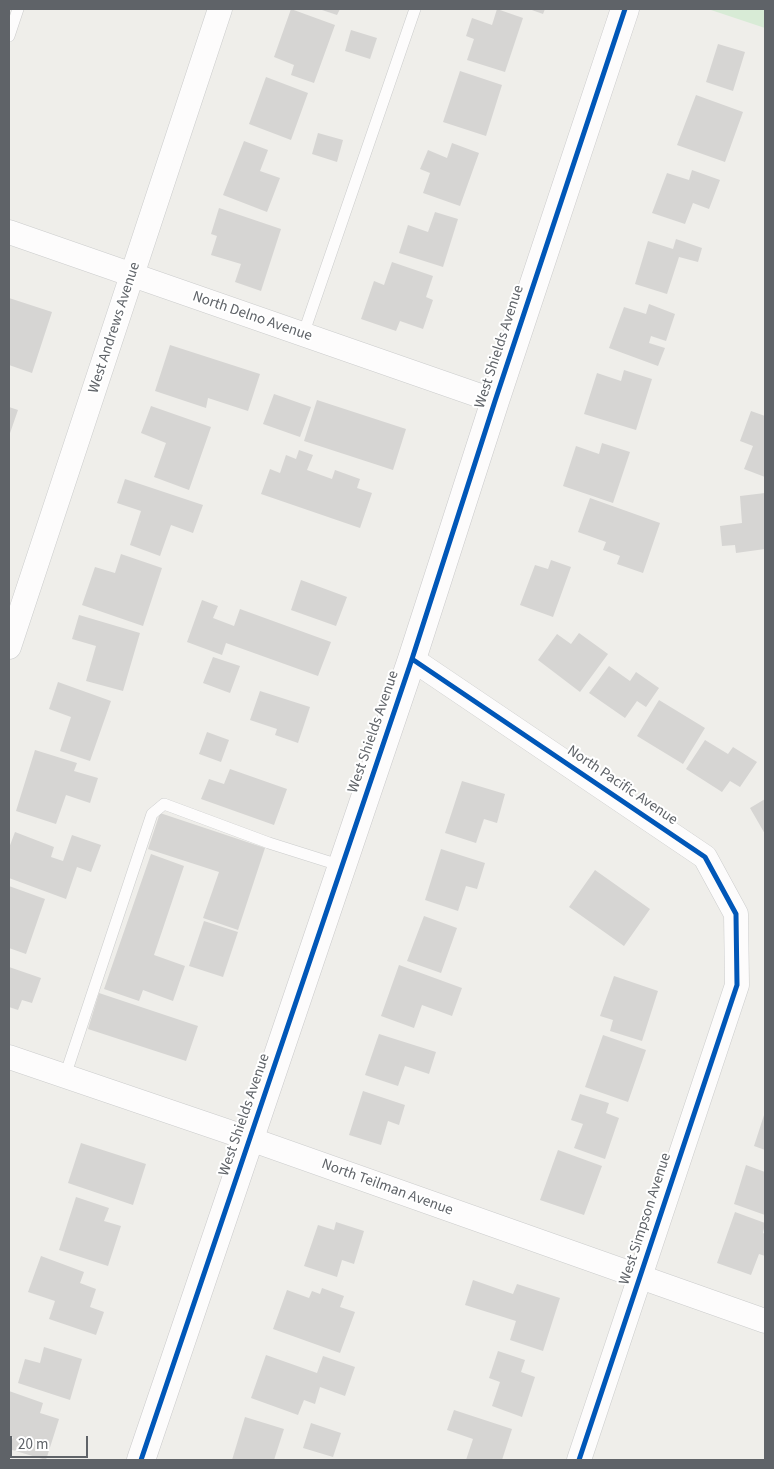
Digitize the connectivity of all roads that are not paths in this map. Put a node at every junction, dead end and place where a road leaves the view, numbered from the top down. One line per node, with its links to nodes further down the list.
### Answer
1 (18, 9): 5 (lane)
2 (220, 9): 7 (street, West Andrews Avenue)
3 (415, 9): 8 (lane)
4 (625, 9): 9 (main road, West Shields Avenue)
5 (9, 36)
6 (9, 232): 7 (street, North Delno Avenue)
7 (132, 276): 8 (street, North Delno Avenue); 10 (street, West Andrews Avenue)
8 (303, 335): 9 (street, North Delno Avenue)
9 (495, 401): 11 (main road, West Shields Avenue)
10 (9, 647)
11 (412, 659): 12 (main road, West Shields Avenue); 13 (street, North Pacific Avenue)
12 (342, 866): 15 (lane); 16 (main road, West Shields Avenue)
13 (737, 985): 17 (street, West Simpson Avenue)
14 (9, 1057): 15 (street, North Teilman Avenue)
15 (65, 1076): 16 (street, North Teilman Avenue)
16 (250, 1139): 17 (street, North Teilman Avenue); 19 (main road, West Shields Avenue)
17 (640, 1278): 18 (street, North Teilman Avenue); 20 (street, West Simpson Avenue)
18 (765, 1321)
19 (141, 1460)
20 (579, 1460)

